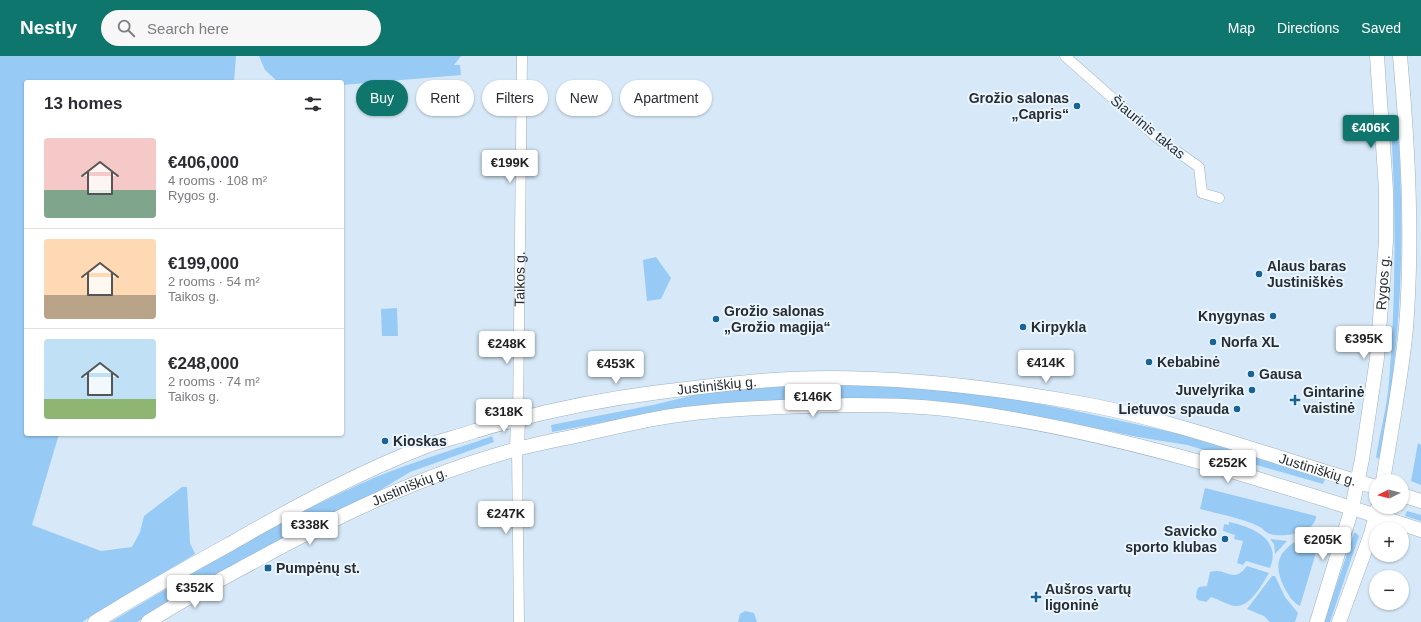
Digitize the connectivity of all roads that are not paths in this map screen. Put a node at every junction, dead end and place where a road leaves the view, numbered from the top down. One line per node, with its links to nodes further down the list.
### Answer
1 (522, 56): 6 (street, Taikos g.)
2 (1065, 56): 5 (street, Šiaurinis takas)
3 (1377, 56): 9 (main road, Rygos g.)
4 (1400, 56): 8 (main road, Rygos g.)
5 (1219, 198)
6 (518, 418): 7 (main road, Taikos g.); 9 (main road, Justiniškių g.); 18 (main road, Justiniškių g.)
7 (517, 449): 13 (main road, Justiniškių g.); 19 (main road, Justiniškių g.); 20 (street, Taikos g.)
8 (1384, 474)
9 (1357, 481): 10 (main road, Justiniškių g.); 13 (main road, Rygos g.)
10 (1369, 485)
11 (1409, 497): 12 (main road)
12 (1421, 500)
13 (1352, 508): 14 (main road, Justiniškių g.); 21 (main road, Rygos g.)
14 (1369, 510)
15 (1376, 514): 22 (main road)
16 (1384, 514): 17 (main road, Justiniškių g.)
17 (1421, 530)
18 (95, 622)
19 (148, 622)
20 (519, 622)
21 (1318, 622)
22 (1339, 622)

